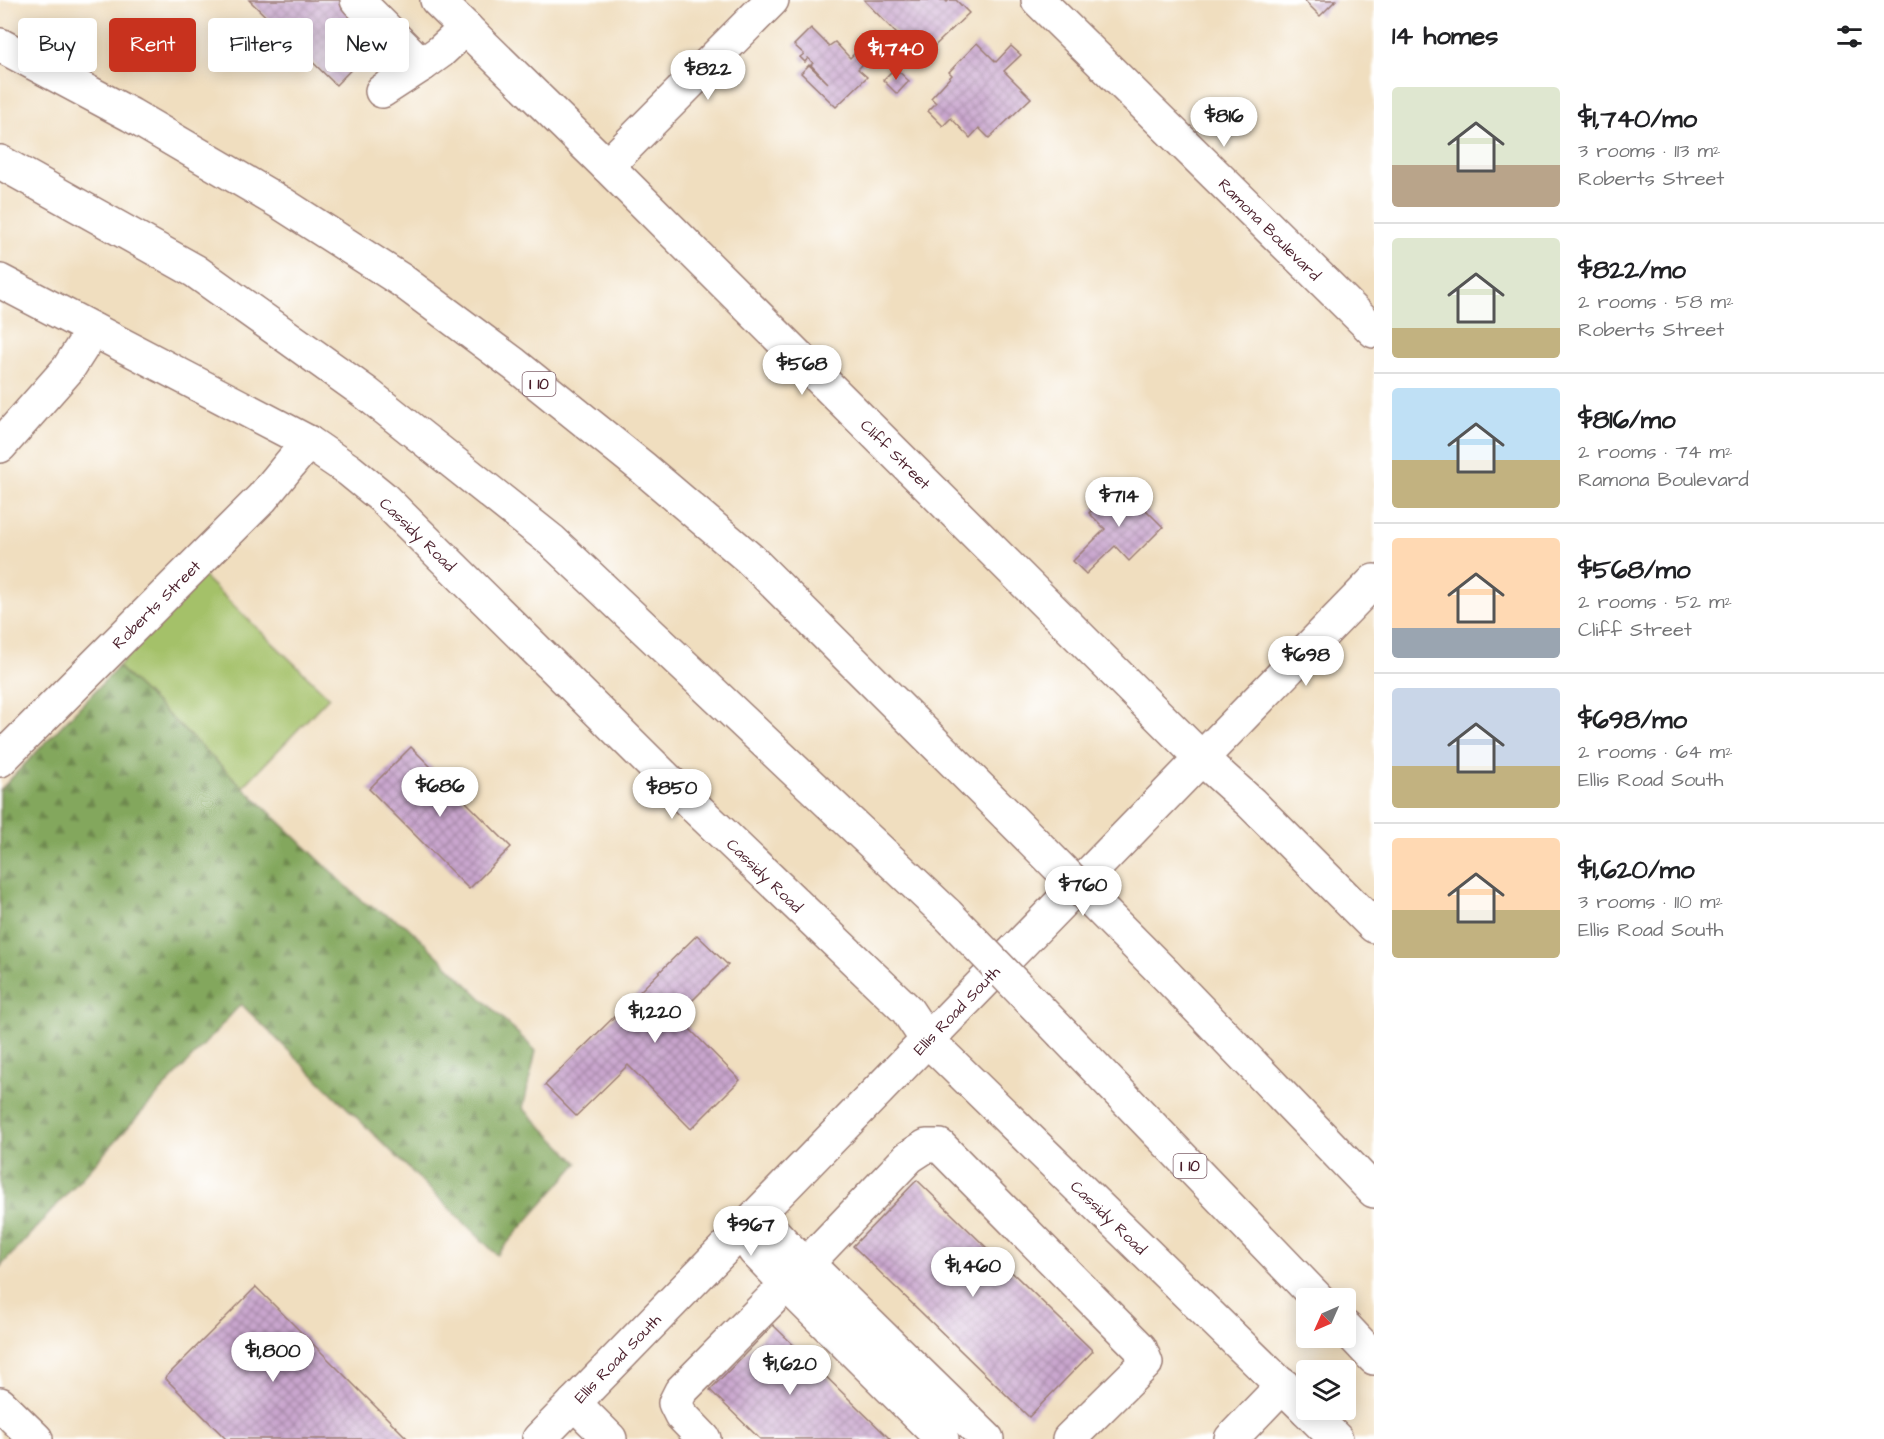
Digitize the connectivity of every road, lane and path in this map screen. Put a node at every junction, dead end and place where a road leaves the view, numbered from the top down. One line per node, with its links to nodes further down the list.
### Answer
1 (357, 0): 7 (main road)
2 (436, 0): 5 (main road, Cliff Street)
3 (772, 0): 10 (main road)
4 (1038, 0): 13 (main road, Ramona Boulevard)
5 (466, 28): 7 (main road); 10 (main road, Cliff Street)
6 (0, 45): 21 (main road, I 10, bridge)
7 (422, 65): 8 (main road)
8 (382, 91)
9 (0, 162): 24 (main road, I 10, bridge)
10 (607, 166): 17 (main road, Cliff Street)
11 (0, 281): 12 (main road, Cassidy Road)
12 (93, 330): 14 (main road, Cassidy Road); 15 (main road)
13 (1374, 331)
14 (308, 442): 18 (main road, Roberts Street); 20 (main road, Cassidy Road)
15 (0, 446)
16 (1374, 581): 17 (main road, Ellis Road South)
17 (1201, 758): 19 (main road, Cliff Street); 20 (main road, Ellis Road South)
18 (0, 760)
19 (1374, 926)
20 (927, 1040): 22 (main road, Ellis Road South); 27 (main road, Cassidy Road)
21 (1374, 1191)
22 (746, 1225): 23 (main road); 29 (main road, Ellis Road South)
23 (796, 1275): 35 (main road); 36 (main road); 37 (main road); 38 (main road)
24 (1307, 1288)
25 (1356, 1339): 26 (main road)
26 (1374, 1358)
27 (1283, 1385): 28 (main road, Cassidy Road); 39 (main road)
28 (1296, 1399)
29 (574, 1403): 33 (main road, Ellis Road South); 34 (main road)
30 (0, 1404): 32 (main road)
31 (1317, 1420): 40 (main road, Cassidy Road)
32 (36, 1439)
33 (539, 1439)
34 (610, 1439)
35 (704, 1439)
36 (942, 1439)
37 (987, 1439)
38 (1069, 1439)
39 (1231, 1439)
40 (1336, 1439)

